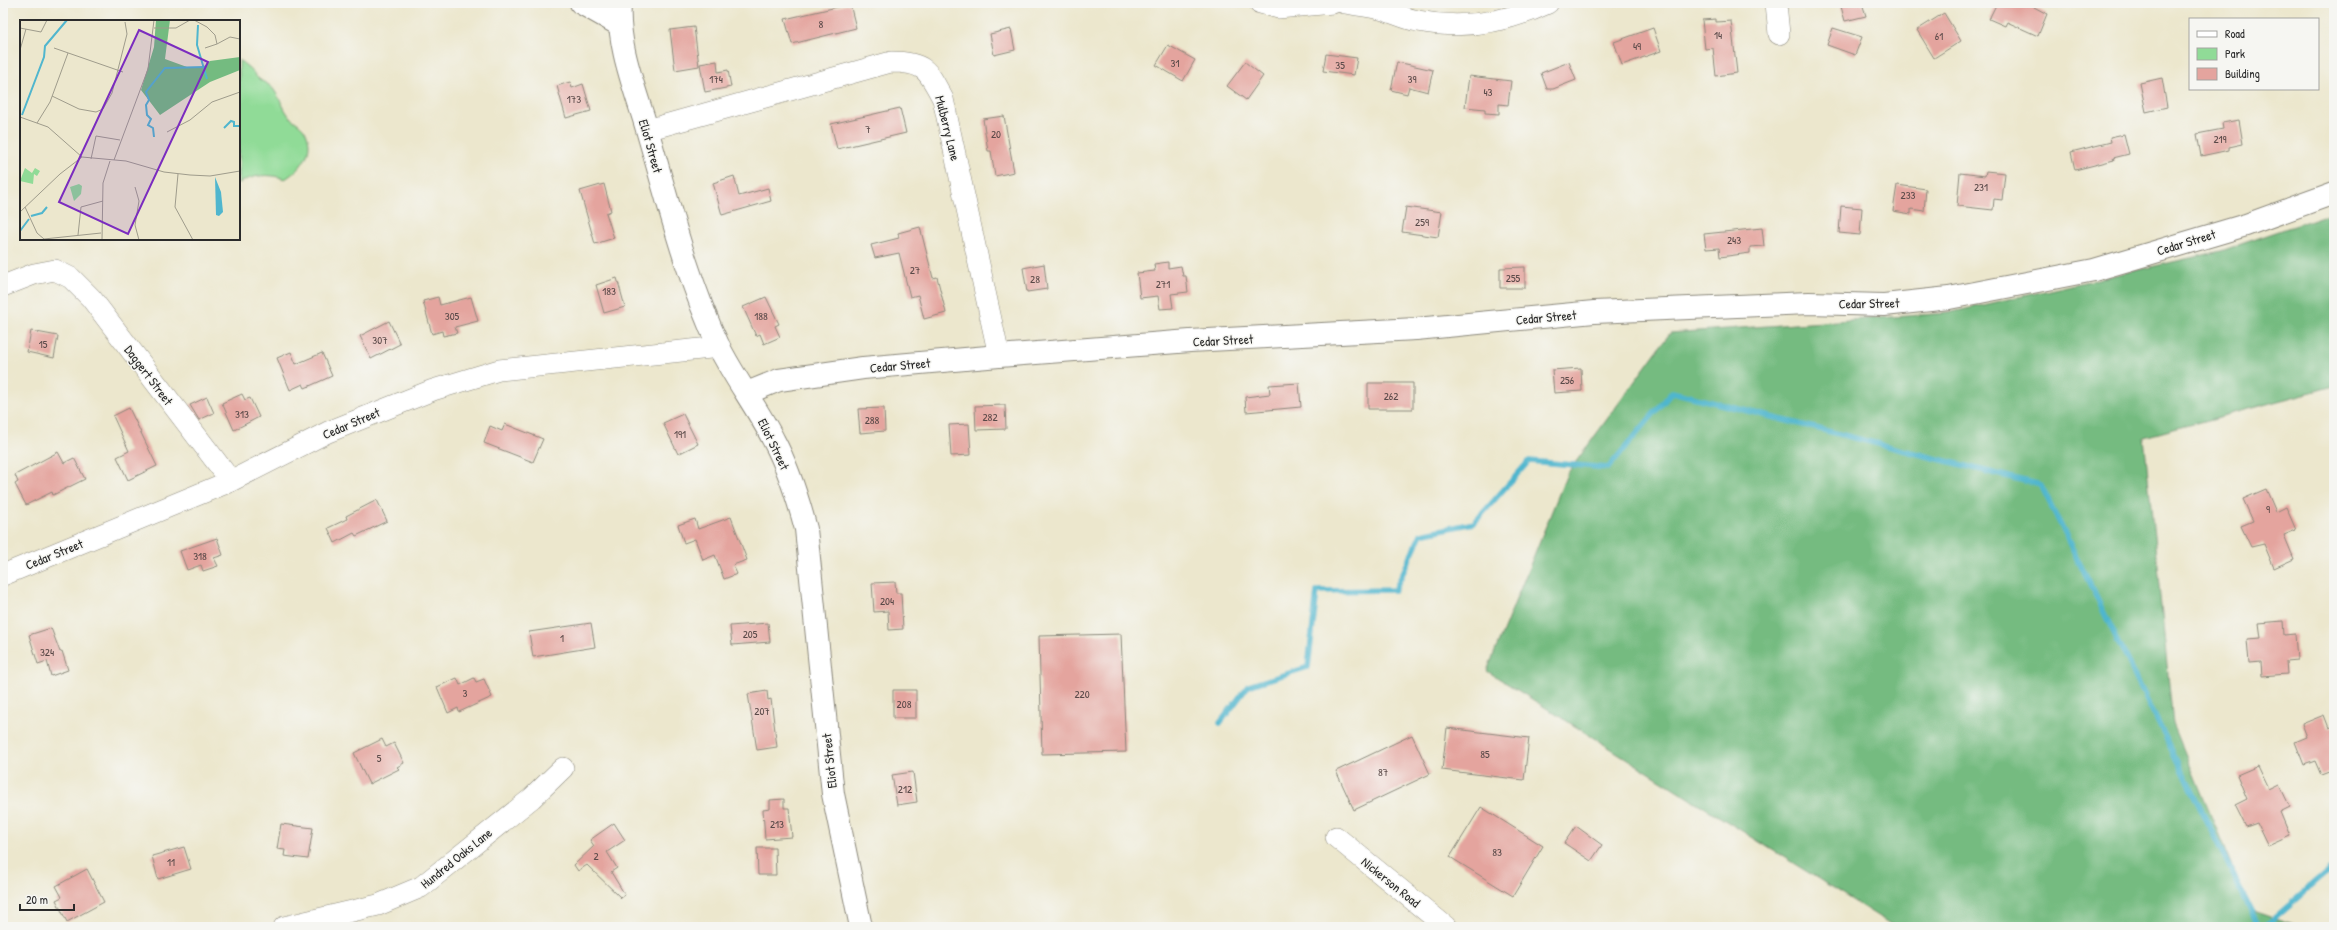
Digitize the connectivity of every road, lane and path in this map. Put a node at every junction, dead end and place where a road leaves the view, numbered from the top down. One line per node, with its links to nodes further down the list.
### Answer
1 (581, 3): 8 (street)
2 (620, 3): 8 (street)
3 (1260, 3): 4 (street)
4 (1333, 3)
5 (1344, 3): 6 (street)
6 (1548, 3)
7 (1776, 3): 9 (street)
8 (618, 24): 10 (street, Eliot Street)
9 (1779, 34)
10 (647, 130): 13 (street, Eliot Street); 14 (street, Mulberry Lane)
11 (2334, 193): 14 (street, Cedar Street)
12 (3, 286): 16 (street, Daggert Street)
13 (720, 347): 15 (street, Eliot Street); 16 (street, Cedar Street)
14 (999, 356): 15 (street, Cedar Street)
15 (747, 393): 21 (street, Eliot Street)
16 (231, 481): 17 (street, Cedar Street)
17 (3, 575)
18 (563, 768): 20 (street, Hundred Oaks Lane)
19 (1336, 838): 22 (street, Nickerson Road)
20 (284, 927)
21 (861, 927)
22 (1446, 927)

